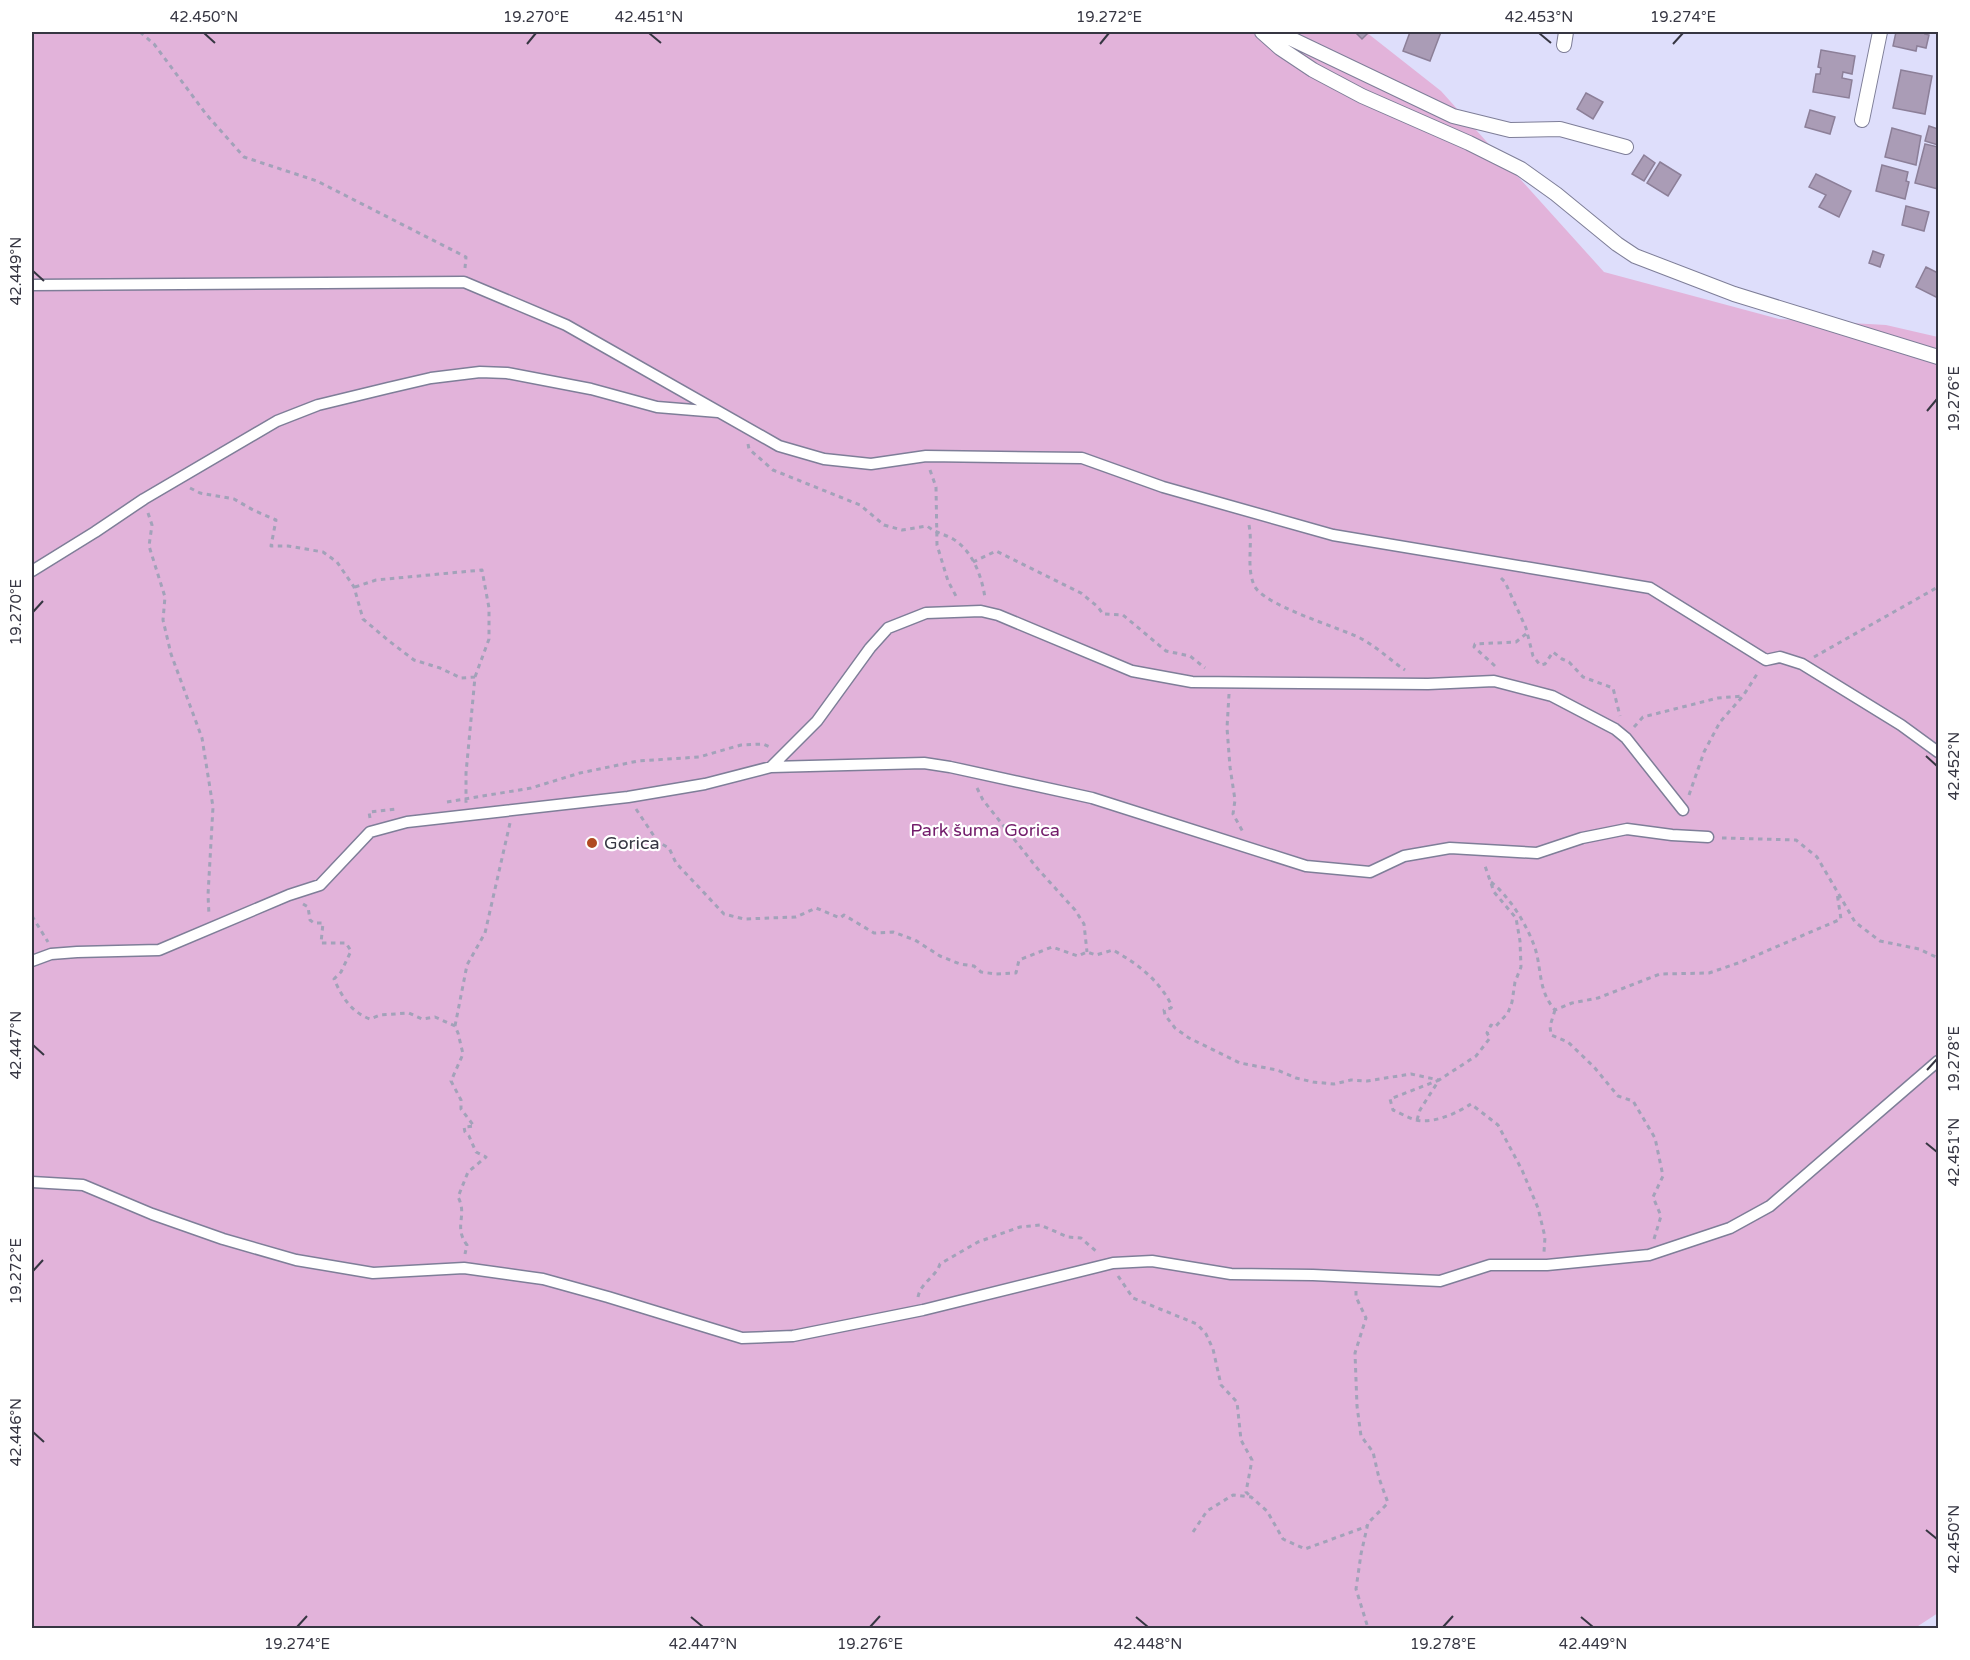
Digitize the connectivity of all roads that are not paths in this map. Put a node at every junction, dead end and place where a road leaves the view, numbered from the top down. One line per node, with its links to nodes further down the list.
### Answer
1 (1262, 32): 7 (street)
2 (1277, 32): 5 (street)
3 (1880, 32): 4 (street)
4 (1862, 120)
5 (1626, 147)
6 (32, 285): 8 (street)
7 (1938, 357)
8 (722, 412): 9 (street); 10 (street)
9 (32, 571)
10 (1938, 752)
11 (771, 767): 12 (street); 13 (street); 14 (street)
12 (1683, 810)
13 (1708, 837)
14 (32, 962)
15 (1938, 1061): 16 (street)
16 (32, 1182)

